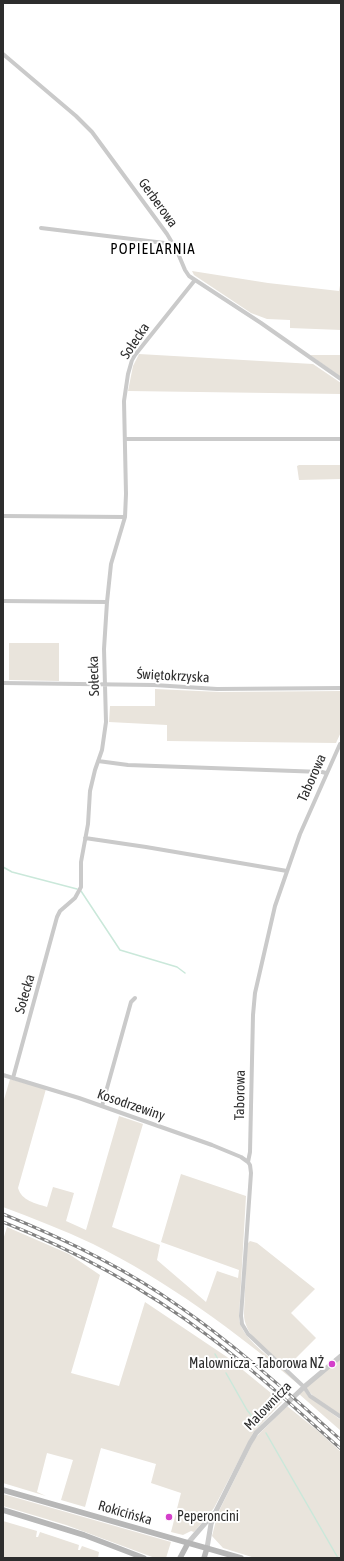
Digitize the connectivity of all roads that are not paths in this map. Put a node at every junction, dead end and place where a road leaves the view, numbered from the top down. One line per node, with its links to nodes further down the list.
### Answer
1 (3, 54): 3 (street, Gerberowa)
2 (41, 228): 3 (street)
3 (173, 244): 4 (street, Gerberowa)
4 (195, 280): 5 (street, Gerberowa); 6 (street, Sołecka)
5 (341, 379)
6 (126, 439): 7 (street); 9 (street, Sołecka)
7 (341, 439)
8 (3, 516): 9 (street)
9 (125, 517): 11 (street, Sołecka)
10 (3, 601): 11 (street)
11 (107, 602): 13 (street, Sołecka)
12 (3, 682): 13 (street, Świętokrzyska)
13 (105, 684): 14 (street, Świętokrzyska); 16 (street, Sołecka)
14 (341, 688)
15 (340, 744): 17 (street, Taborowa)
16 (98, 761): 17 (street); 18 (street, Sołecka)
17 (326, 773): 19 (street, Taborowa)
18 (85, 838): 19 (street); 22 (street, Sołecka)
19 (287, 871): 24 (street, Taborowa)
20 (135, 998): 23 (street)
21 (3, 1075): 22 (street, Kosodrzewiny)
22 (13, 1078): 23 (street, Kosodrzewiny)
23 (102, 1106): 24 (street, Kosodrzewiny)
24 (248, 1162): 26 (street, Taborowa)
25 (341, 1356): 26 (street, Malownicza)
26 (304, 1387): 27 (street, Taborowa); 29 (street, Malownicza)
27 (341, 1417)
28 (3, 1490): 31 (main road, Rokicińska)
29 (218, 1507): 31 (street, Malownicza); 32 (street, Malownicza)
30 (3, 1510): 33 (main road)
31 (188, 1543): 32 (main road, Rokicińska); 34 (main road)
32 (207, 1548): 35 (main road); 36 (main road, Rokicińska)
33 (144, 1558)
34 (180, 1558)
35 (204, 1558)
36 (241, 1558)

